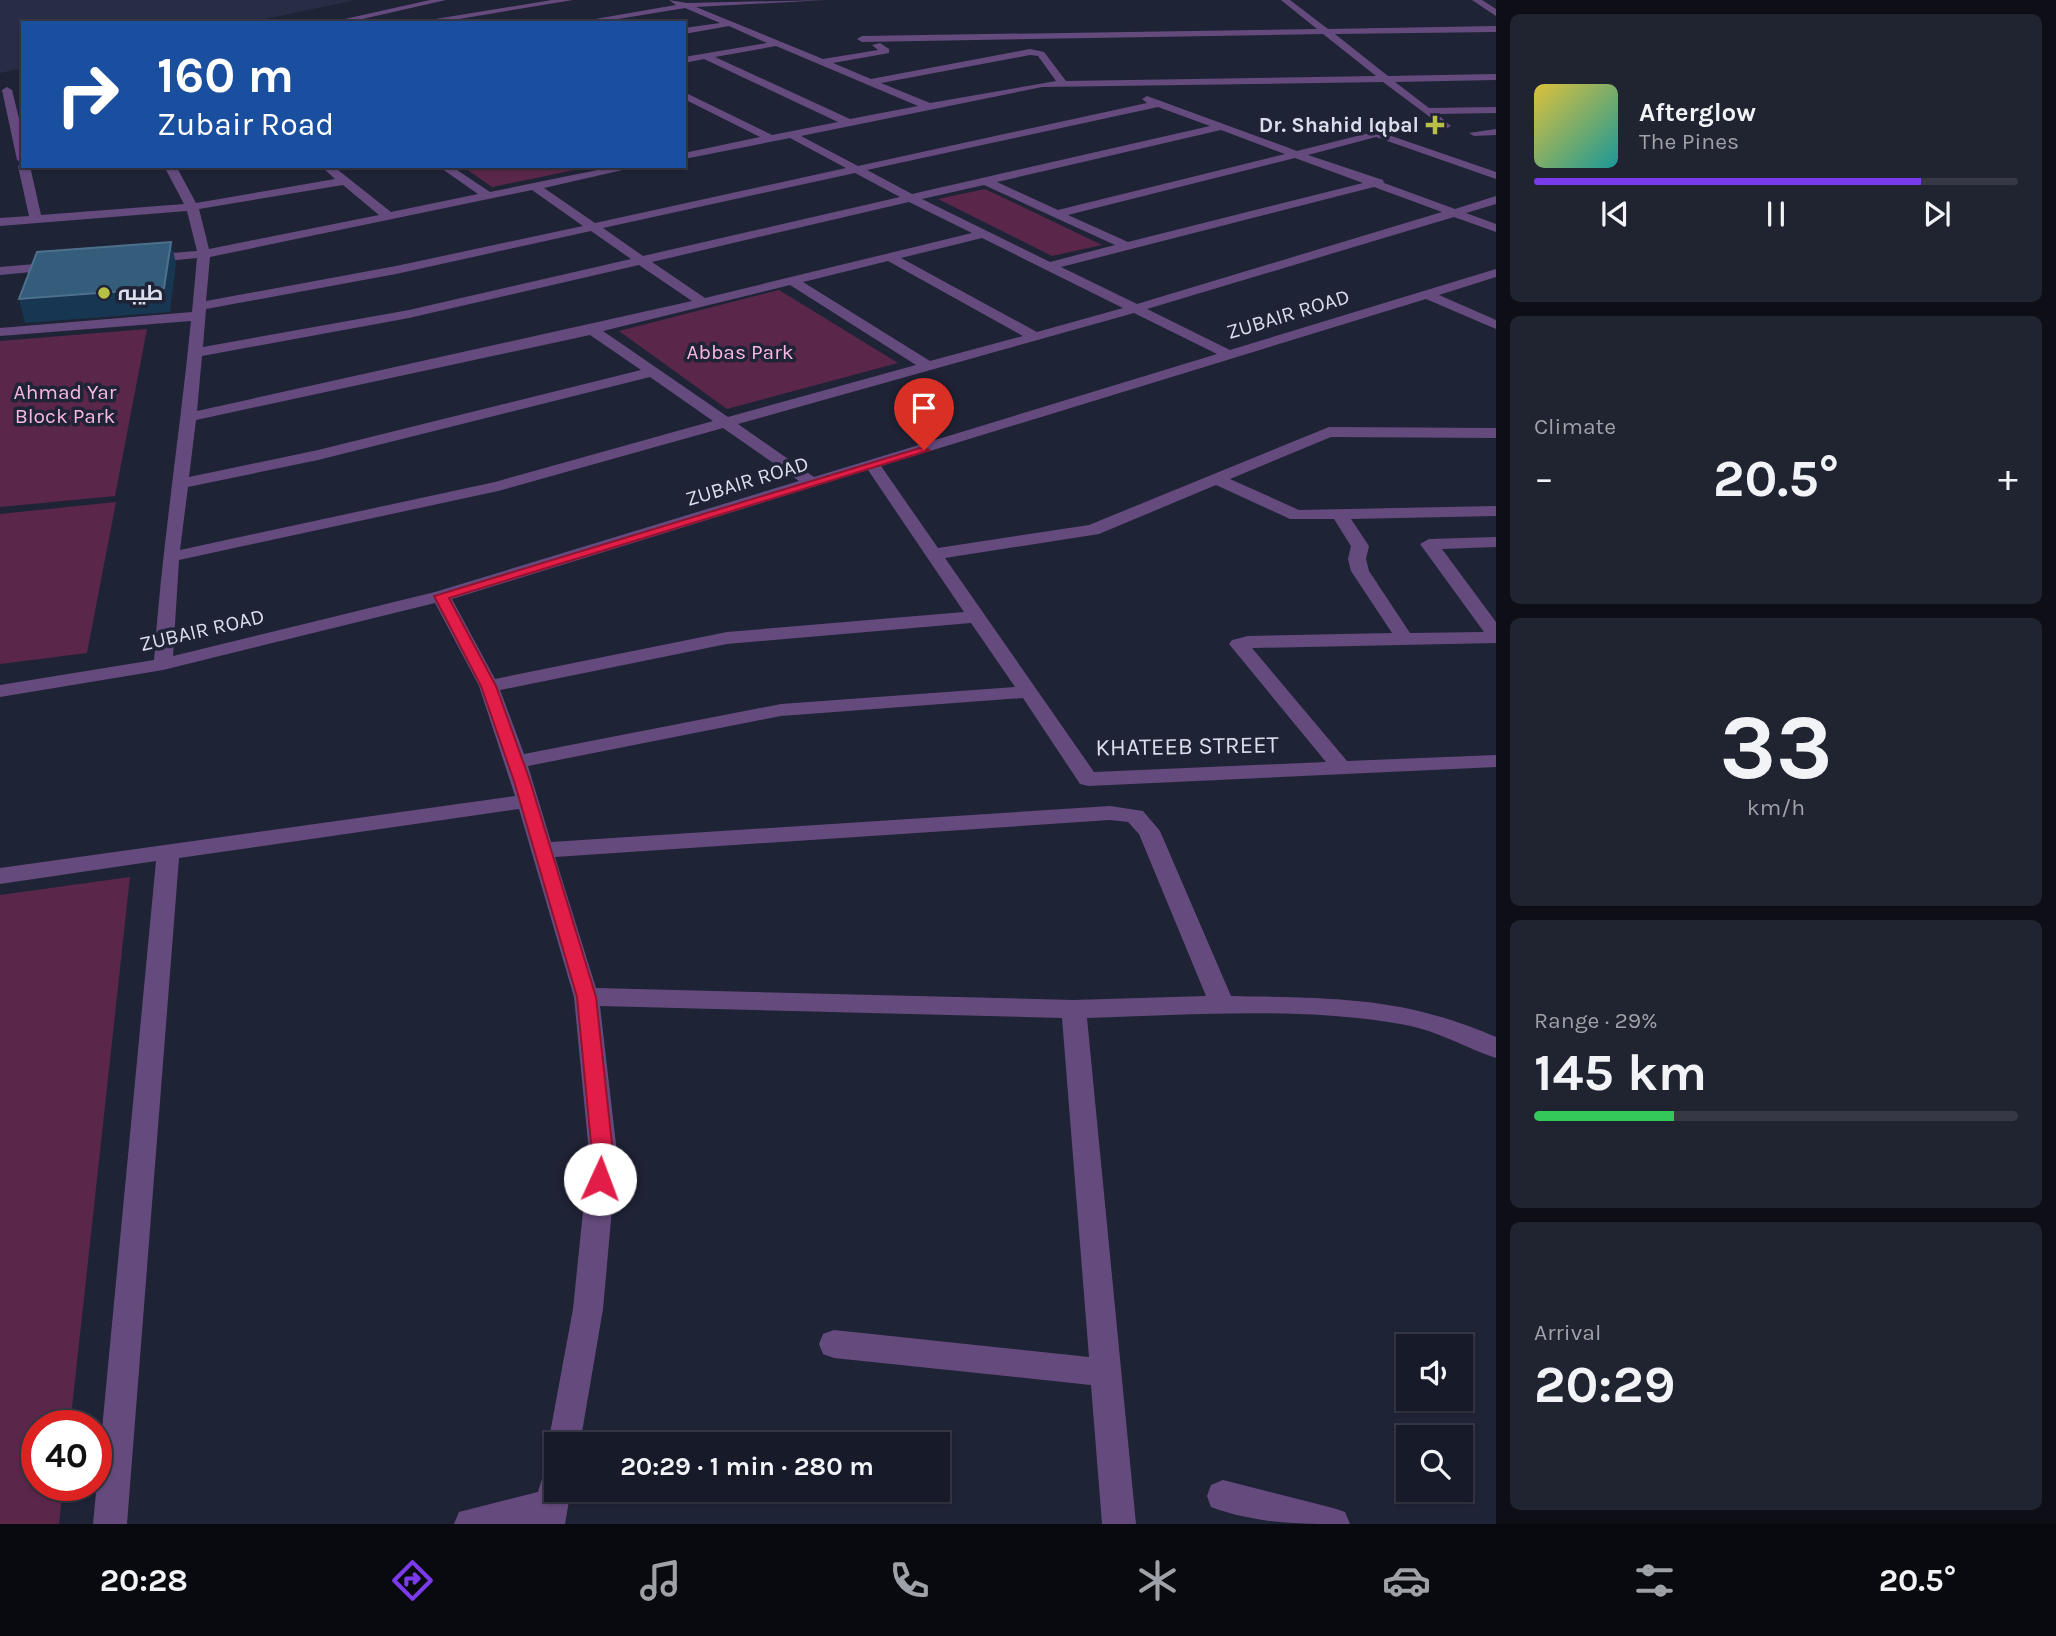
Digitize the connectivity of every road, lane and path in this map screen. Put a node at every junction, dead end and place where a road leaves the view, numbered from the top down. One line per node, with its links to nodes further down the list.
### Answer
1 (442, 0): 10 (street)
2 (569, 0): 11 (street)
3 (673, 0): 8 (street)
4 (822, 0): 7 (street)
5 (1285, 0): 16 (street)
6 (1476, 0): 9 (street)
7 (715, 1): 8 (street)
8 (684, 5): 12 (street); 13 (street)
9 (1496, 13)
10 (341, 21)
11 (428, 21)
12 (588, 21)
13 (728, 24): 15 (street); 18 (street)
14 (1496, 29): 16 (street)
15 (686, 31)
16 (1325, 32): 17 (street); 24 (street)
17 (932, 38): 19 (street); 19 (street)
18 (777, 44): 20 (street); 22 (street)
19 (885, 49): 22 (street)
20 (704, 57): 21 (street); 34 (street)
21 (686, 60)
22 (822, 62): 25 (street)
23 (1496, 77): 24 (street)
24 (1384, 78): 27 (street); 33 (street)
25 (870, 82): 26 (street); 31 (street)
26 (1063, 83): 27 (street); 31 (street)
27 (1117, 83): 30 (street)
28 (4, 91): 41 (street)
29 (686, 96): 40 (street)
30 (1160, 103): 35 (street); 49 (street)
31 (930, 107): 34 (street)
32 (1496, 110): 33 (street)
33 (1427, 111): 36 (street)
34 (849, 123): 39 (street)
35 (1224, 126): 42 (street); 52 (street)
36 (1446, 126)
37 (1496, 132): 38 (street)
38 (1474, 133)
39 (792, 135): 40 (street); 49 (street)
40 (772, 139): 43 (street)
41 (21, 153)
42 (1299, 153): 50 (street); 53 (street); 60 (street)
43 (687, 154)
44 (24, 168): 62 (street)
45 (171, 168): 58 (street)
46 (329, 168): 51 (street)
47 (446, 168): 55 (street)
48 (625, 168): 54 (street)
49 (855, 168): 56 (street); 64 (street)
50 (1496, 176)
51 (345, 181): 58 (street); 61 (street)
52 (988, 181): 56 (street); 60 (street)
53 (1379, 182): 59 (street); 67 (street)
54 (535, 187): 55 (street); 64 (street)
55 (489, 197): 61 (street)
56 (912, 199): 66 (street); 71 (street)
57 (1496, 200): 59 (street)
58 (192, 207): 62 (street); 68 (street)
59 (1458, 213): 65 (street); 79 (street)
60 (1056, 214): 67 (street)
61 (390, 217): 68 (street)
62 (36, 219): 63 (street)
63 (0, 222)
64 (591, 228): 71 (street); 80 (street)
65 (1496, 228)
66 (983, 234): 69 (street); 73 (street)
67 (1126, 246): 73 (street)
68 (204, 254): 70 (street); 80 (street)
69 (890, 257): 76 (street); 84 (street)
70 (136, 260)
71 (641, 261): 78 (street); 85 (street)
72 (68, 265): 74 (street)
73 (1049, 266): 79 (street)
74 (0, 271)
75 (1496, 273): 77 (street, ZUBAIR ROAD)
76 (792, 281): 78 (street); 87 (street)
77 (1428, 295): 81 (street); 86 (street, ZUBAIR ROAD)
78 (704, 303): 82 (street)
79 (1134, 309): 84 (street); 86 (street)
80 (200, 311): 83 (street); 85 (street)
81 (1496, 325)
82 (592, 330): 88 (street); 89 (street)
83 (0, 332)
84 (1034, 336): 87 (street)
85 (194, 353): 89 (street)
86 (1230, 355): 93 (street, ZUBAIR ROAD)
87 (928, 366): 90 (street)
88 (652, 372): 90 (street); 95 (street)
89 (189, 417): 95 (street)
90 (724, 421): 96 (street); 101 (street)
91 (1489, 433): 92 (street); 94 (street)
92 (1496, 452)
93 (873, 466): 96 (street, ZUBAIR ROAD); 100 (street, KHATEEB STREET)
94 (1218, 480): 98 (street); 100 (street)
95 (180, 484): 101 (street)
96 (814, 484): 102 (street, ZUBAIR ROAD)
97 (1496, 511): 98 (street)
98 (1340, 516): 105 (street)
99 (1496, 541): 104 (street)
100 (933, 554): 103 (street, KHATEEB STREET)
101 (170, 557): 106 (street)
102 (441, 596): 106 (street, ZUBAIR ROAD); 107 (street)
103 (977, 617): 107 (street); 109 (street, KHATEEB STREET)
104 (1496, 634): 105 (street)
105 (1405, 639): 112 (street)
106 (163, 664): 108 (street, ZUBAIR ROAD)
107 (489, 686): 111 (street)
108 (0, 691)
109 (1028, 692): 111 (street); 113 (street, KHATEEB STREET)
110 (1496, 761): 112 (street, KHATEEB STREET)
111 (516, 762): 114 (street)
112 (1342, 768): 113 (street, KHATEEB STREET)
113 (1088, 779): 115 (street)
114 (528, 801): 116 (street); 117 (street)
115 (1110, 813): 116 (street); 120 (street)
116 (543, 850): 119 (street)
117 (168, 853): 118 (street); 128 (street)
118 (0, 876)
119 (586, 997): 121 (street); 125 (street)
120 (1222, 1005): 121 (street); 122 (street)
121 (1074, 1009): 124 (street)
122 (1496, 1048)
123 (834, 1344): 124 (street)
124 (1106, 1373): 130 (street)
125 (566, 1432)
126 (1223, 1496): 131 (street)
127 (552, 1504): 129 (street)
128 (110, 1524)
129 (471, 1524)
130 (1119, 1524)
131 (1333, 1524)

